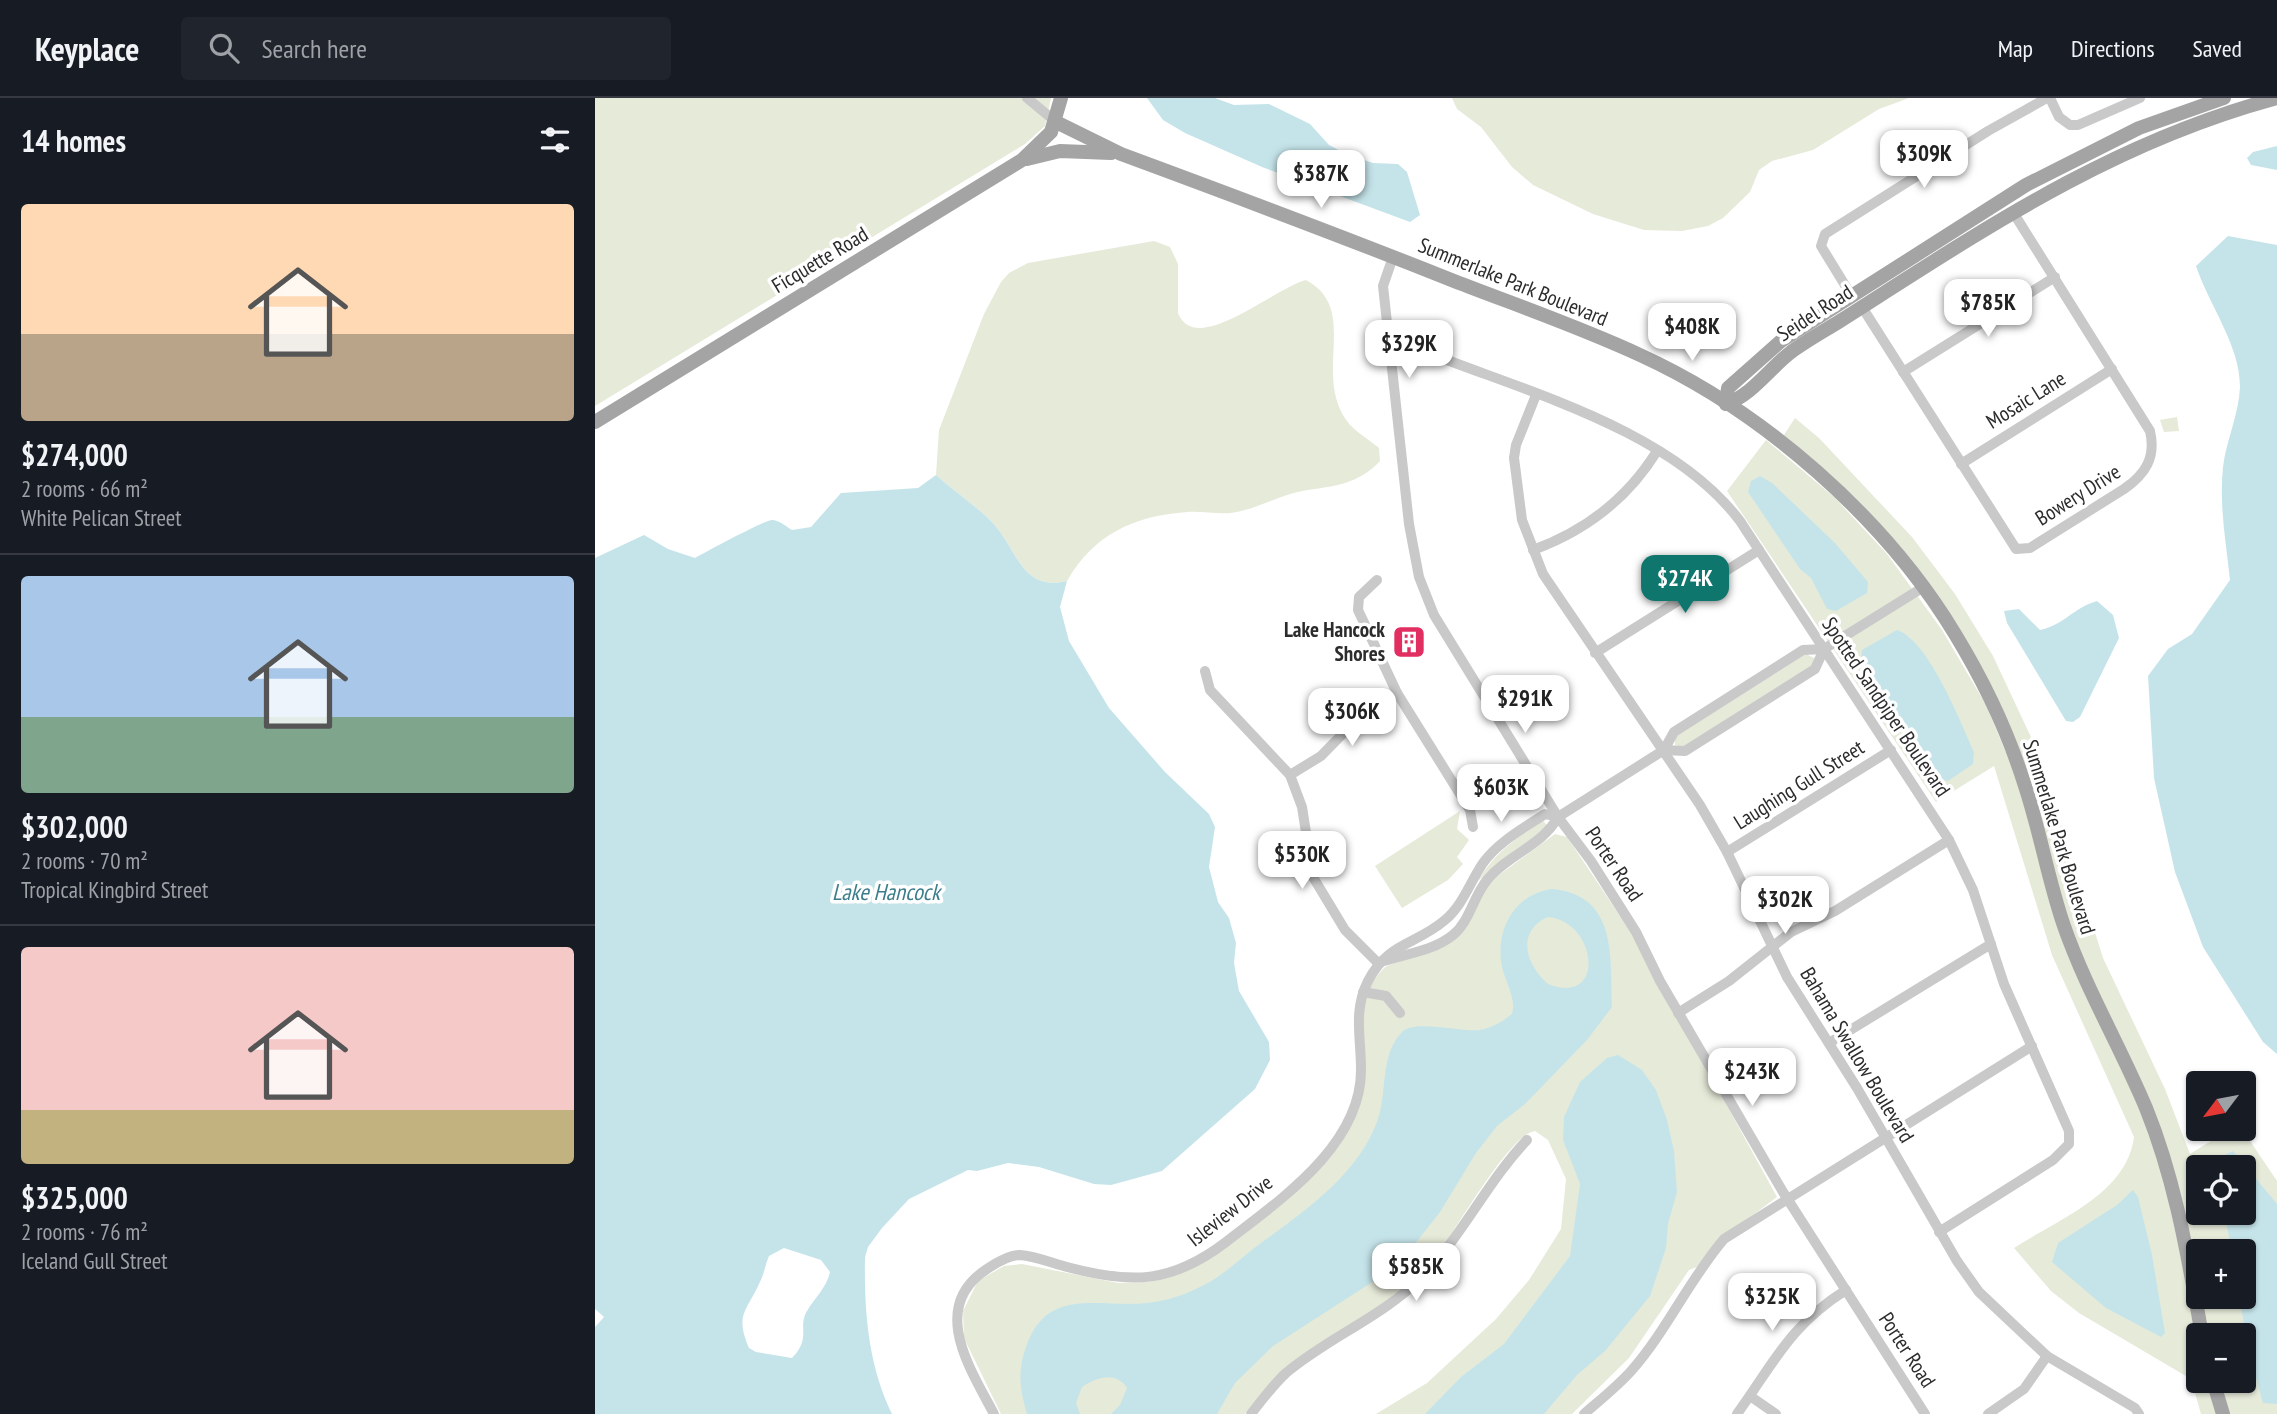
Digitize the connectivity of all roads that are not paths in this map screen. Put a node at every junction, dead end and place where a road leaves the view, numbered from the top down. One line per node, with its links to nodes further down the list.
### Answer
1 (1027, 98): 7 (street, Summerlake Park Boulevard)
2 (1061, 98): 7 (main road)
3 (2048, 98): 4 (street); 13 (street)
4 (2140, 98)
5 (2224, 98): 13 (main road, Seidel Road)
6 (2277, 99): 10 (main road, Seidel Road)
7 (1056, 122): 8 (main road, Summerlake Park Boulevard); 9 (main road, Ficquette Road)
8 (1121, 154): 9 (main road); 11 (main road, Summerlake Park Boulevard)
9 (1023, 160): 20 (main road, Ficquette Road)
10 (2013, 212): 12 (street, Bowery Drive); 14 (main road, Seidel Road)
11 (1393, 257): 15 (street, Porter Road); 19 (main road, Summerlake Park Boulevard)
12 (2055, 277): 16 (street, Bowery Drive); 17 (street)
13 (1851, 295): 19 (main road, Seidel Road)
14 (1862, 307): 17 (street, Bowery Drive); 19 (main road, Seidel Road)
15 (1391, 357): 18 (street, Spotted Sandpiper Boulevard); 34 (street, Porter Road)
16 (2112, 369): 22 (street, Mosaic Lane); 22 (street, Bowery Drive)
17 (1903, 372): 22 (street, Bowery Drive)
18 (1536, 395): 21 (street, Spotted Sandpiper Boulevard); 23 (street, Bahama Swallow Boulevard)
19 (1726, 404): 26 (main road, Summerlake Park Boulevard)
20 (595, 422)
21 (1657, 451): 23 (street); 24 (street, Spotted Sandpiper Boulevard)
22 (1961, 464)
23 (1532, 550): 28 (street, Bahama Swallow Boulevard)
24 (1759, 550): 27 (street, Spotted Sandpiper Boulevard); 28 (street)
25 (1377, 580): 30 (street)
26 (1922, 588): 27 (street); 52 (main road, Summerlake Park Boulevard)
27 (1824, 649): 31 (street); 31 (street); 32 (street, Spotted Sandpiper Boulevard)
28 (1595, 653): 31 (street, Bahama Swallow Boulevard)
29 (1205, 671): 33 (street)
30 (1397, 693): 33 (street); 35 (street)
31 (1664, 750): 34 (street); 37 (street, Bahama Swallow Boulevard)
32 (1891, 750): 36 (street, Spotted Sandpiper Boulevard); 37 (street, Laughing Gull Street)
33 (1290, 775): 41 (street)
34 (1558, 817): 38 (street, Isleview Drive); 38 (street, Isleview Drive); 44 (street, Porter Road)
35 (1473, 827)
36 (1949, 840): 39 (street, Spotted Sandpiper Boulevard); 40 (street)
37 (1727, 852): 40 (street, Bahama Swallow Boulevard)
38 (1476, 887): 41 (street, Isleview Drive); 41 (street, Isleview Drive)
39 (1990, 944): 45 (street); 46 (street, Spotted Sandpiper Boulevard)
40 (1772, 946): 44 (street); 45 (street, Bahama Swallow Boulevard)
41 (1378, 963): 42 (street, Isleview Drive)
42 (1363, 992): 43 (street); 56 (street, Isleview Drive)
43 (1400, 1013)
44 (1678, 1013): 49 (street, Porter Road)
45 (1829, 1044): 47 (street, Bahama Swallow Boulevard)
46 (2032, 1046): 47 (street); 50 (street, Spotted Sandpiper Boulevard)
47 (1884, 1138): 49 (street); 50 (street, Bahama Swallow Boulevard)
48 (1527, 1140): 57 (street)
49 (1786, 1198): 51 (street, Porter Road); 58 (street)
50 (1939, 1231): 53 (street, Bahama Swallow Boulevard)
51 (1846, 1290): 55 (street); 61 (street, Porter Road)
52 (2200, 1323)
53 (2047, 1356): 62 (street); 63 (street, Bahama Swallow Boulevard)
54 (2217, 1393): 64 (main road)
55 (1750, 1396): 59 (street); 60 (street)
56 (995, 1414)
57 (1251, 1414)
58 (1584, 1414)
59 (1737, 1414)
60 (1776, 1414)
61 (1925, 1414)
62 (1989, 1414)
63 (2139, 1414)
64 (2223, 1414)

